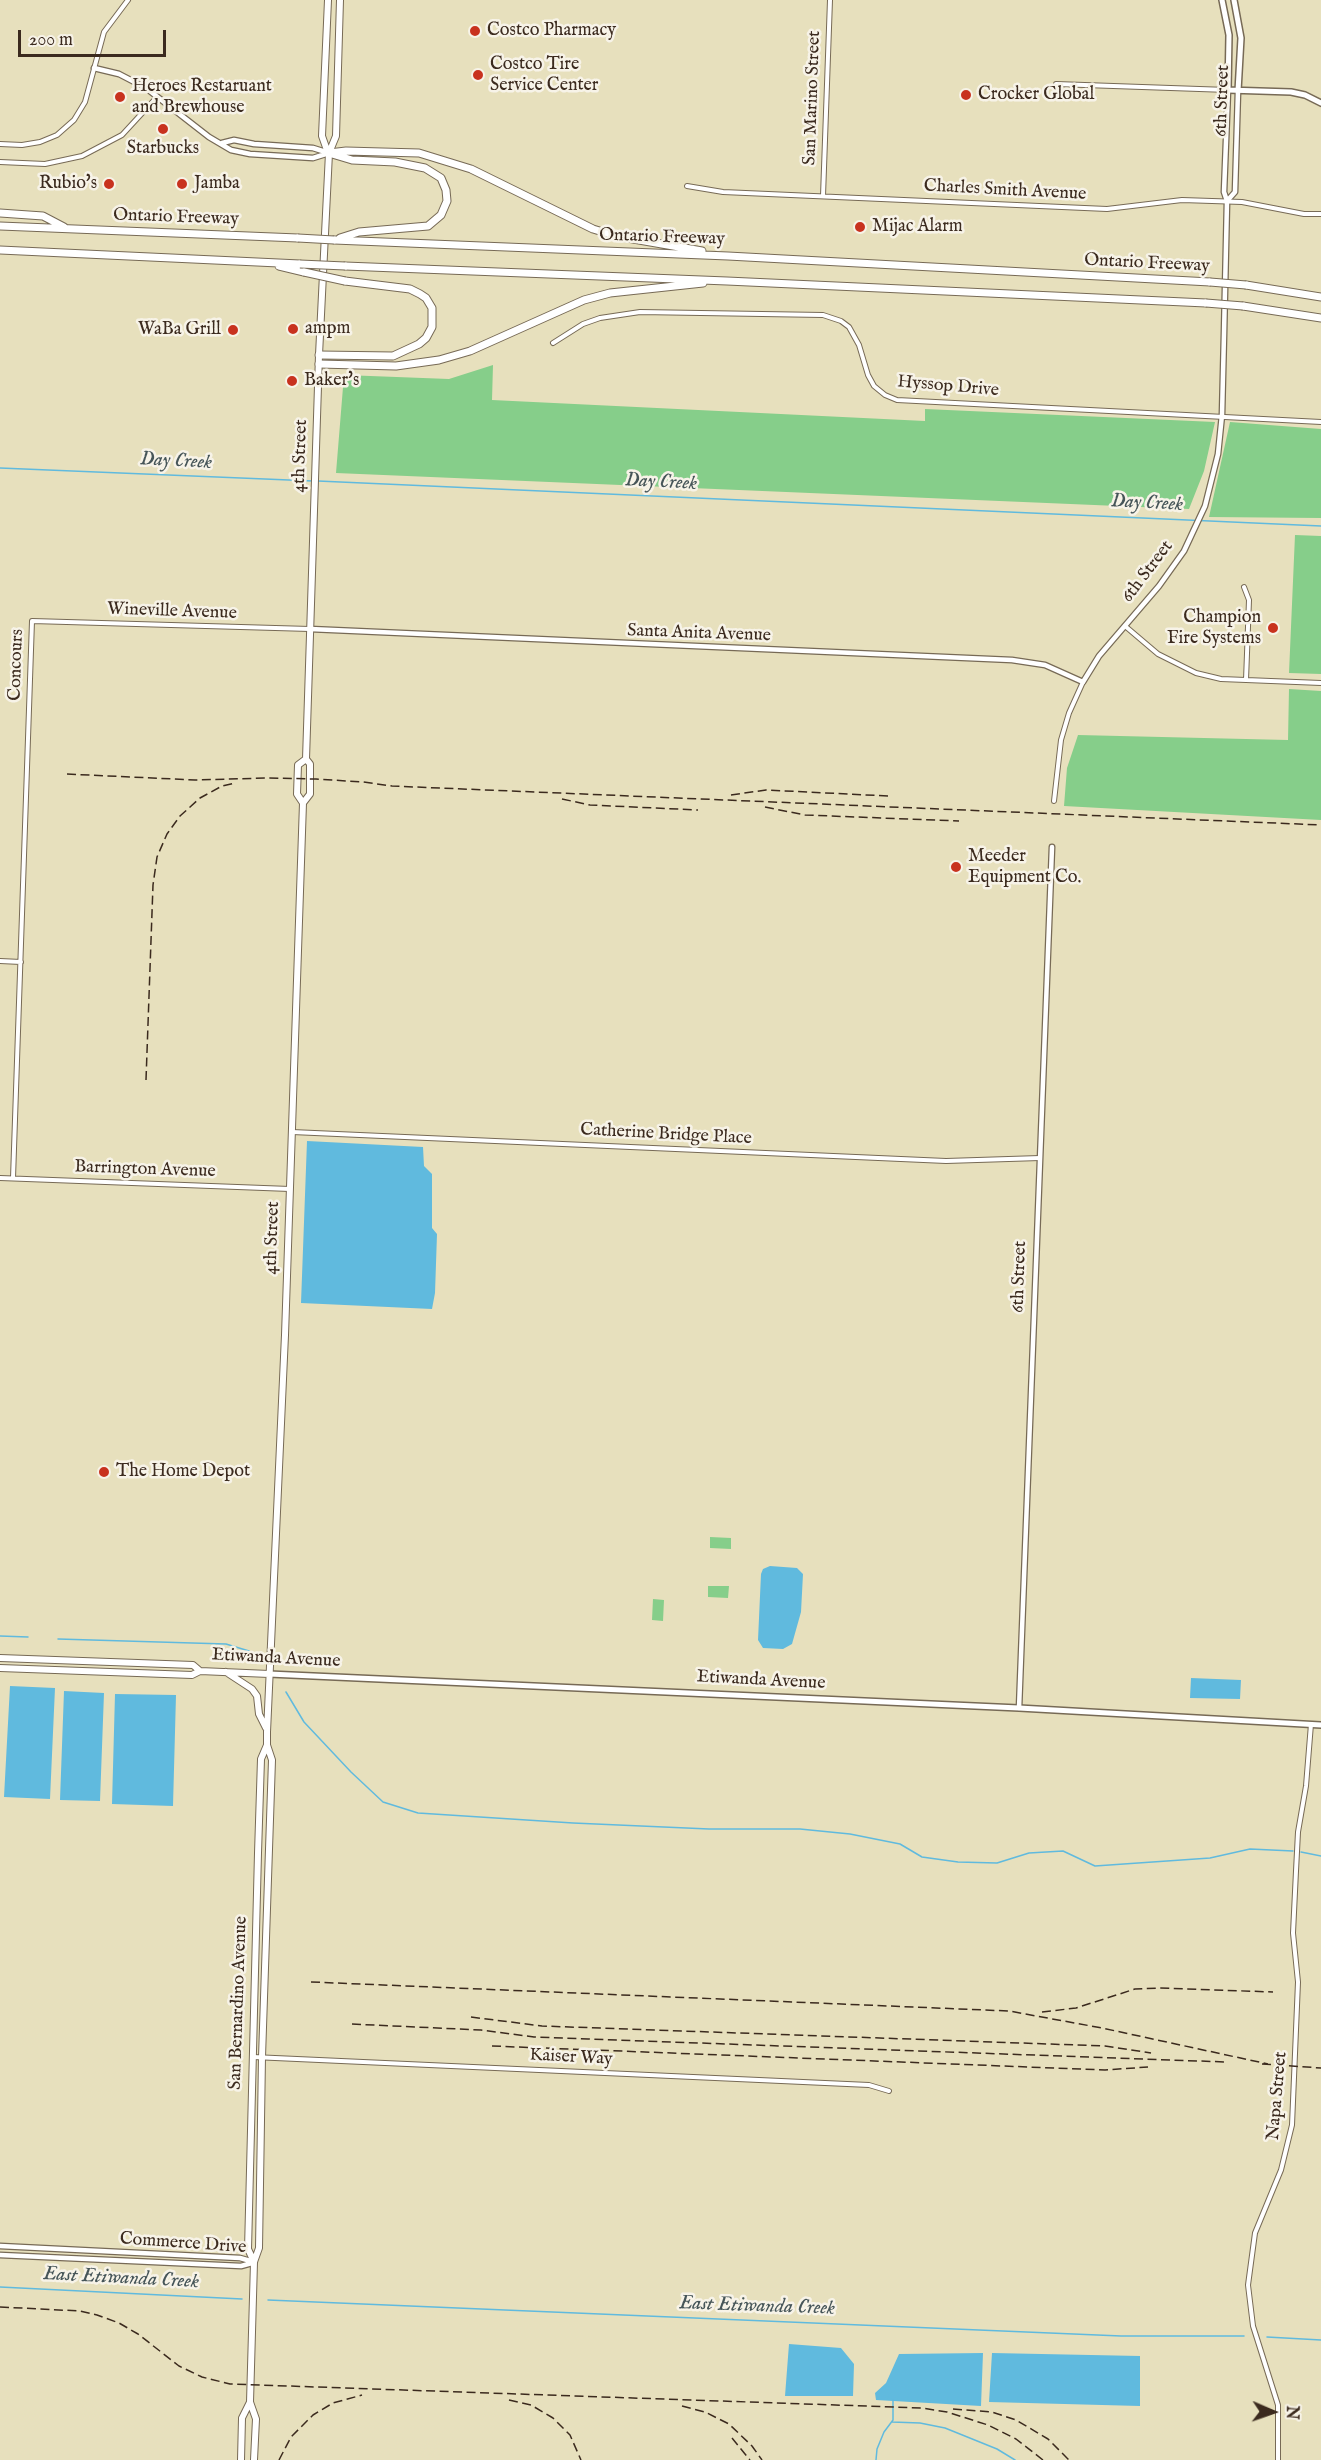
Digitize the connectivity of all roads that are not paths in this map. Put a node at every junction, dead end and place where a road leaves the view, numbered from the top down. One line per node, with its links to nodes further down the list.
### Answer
1 (128, 0): 7 (street)
2 (328, 0): 15 (main road, 4th Street)
3 (340, 0): 15 (main road, 4th Street)
4 (830, 0): 18 (street, San Marino Street)
5 (1222, 0): 9 (main road, 6th Street)
6 (1234, 0): 10 (main road, 6th Street)
7 (94, 68): 11 (street); 14 (street)
8 (1056, 84): 9 (street)
9 (1228, 90): 10 (main road); 19 (street, 6th Street)
10 (1238, 91): 12 (main road); 19 (street, 6th Street)
11 (157, 97): 13 (street); 16 (street)
12 (1321, 103)
13 (222, 143): 15 (street); 15 (street)
14 (0, 144)
15 (329, 153): 24 (highway); 28 (highway); 34 (main road, 4th Street)
16 (0, 162)
17 (687, 186): 18 (street, Charles Smith Avenue)
18 (823, 196): 19 (street, Charles Smith Avenue)
19 (1227, 201): 21 (street, Charles Smith Avenue); 36 (street, 6th Street)
20 (0, 213): 23 (highway)
21 (1321, 214)
22 (0, 226): 23 (highway, Ontario Freeway)
23 (66, 228): 24 (highway, Ontario Freeway, bridge)
24 (348, 238): 28 (highway, Ontario Freeway)
25 (0, 250): 26 (highway, Ontario Freeway)
26 (44, 252): 27 (highway); 29 (highway, Ontario Freeway)
27 (0, 255)
28 (728, 256): 31 (highway, Ontario Freeway, bridge)
29 (259, 262): 30 (highway, Ontario Freeway, bridge); 34 (highway, bridge)
30 (727, 280): 32 (highway, Ontario Freeway, bridge); 35 (highway)
31 (1321, 297)
32 (1321, 318)
33 (553, 342): 36 (street, Hyssop Drive)
34 (319, 355): 35 (main road, 4th Street)
35 (319, 364): 41 (main road, 4th Street)
36 (1222, 415): 37 (street, Hyssop Drive); 40 (street, 6th Street)
37 (1321, 422)
38 (1244, 587): 42 (street)
39 (32, 621): 41 (street, Wineville Avenue); 50 (street, Concours)
40 (1125, 626): 42 (street); 43 (street, 6th Street)
41 (310, 630): 43 (street, Santa Anita Avenue); 45 (main road, 4th Street)
42 (1246, 680): 44 (street)
43 (1083, 682): 46 (street, 6th Street)
44 (1321, 683)
45 (306, 759): 47 (main road, 4th Street); 47 (main road, 4th Street)
46 (1054, 801)
47 (303, 803): 51 (main road, 4th Street)
48 (1052, 847): 52 (street, 6th Street)
49 (0, 961): 50 (street)
50 (21, 962): 54 (street, Concours)
51 (292, 1132): 52 (street, Catherine Bridge Place); 55 (main road, 4th Street)
52 (1040, 1158): 61 (street, 6th Street)
53 (0, 1178): 54 (street, Barrington Avenue)
54 (13, 1178): 55 (street, Barrington Avenue)
55 (290, 1189): 60 (main road, 4th Street)
56 (0, 1658): 58 (main road, Etiwanda Avenue)
57 (0, 1668): 58 (main road, Etiwanda Avenue)
58 (200, 1671): 59 (main road, Etiwanda Avenue)
59 (225, 1672): 60 (main road, Etiwanda Avenue); 64 (main road)
60 (269, 1674): 61 (main road, Etiwanda Avenue); 64 (main road, San Bernardino Avenue)
61 (1018, 1708): 62 (main road, Etiwanda Avenue)
62 (1311, 1724): 63 (main road, Etiwanda Avenue); 75 (street, Napa Street)
63 (1321, 1725)
64 (267, 1732): 65 (main road, San Bernardino Avenue)
65 (267, 1745): 66 (main road, San Bernardino Avenue); 67 (main road, San Bernardino Avenue)
66 (252, 2057): 67 (street, Kaiser Way); 71 (main road, San Bernardino Avenue)
67 (262, 2057): 68 (street, Kaiser Way); 71 (main road, San Bernardino Avenue)
68 (889, 2091)
69 (0, 2246): 71 (street, Commerce Drive)
70 (0, 2255): 71 (street, Commerce Drive)
71 (254, 2262): 72 (main road, San Bernardino Avenue)
72 (250, 2402): 73 (main road, San Bernardino Avenue); 74 (main road, San Bernardino Avenue)
73 (241, 2460)
74 (254, 2460)
75 (1278, 2460)

